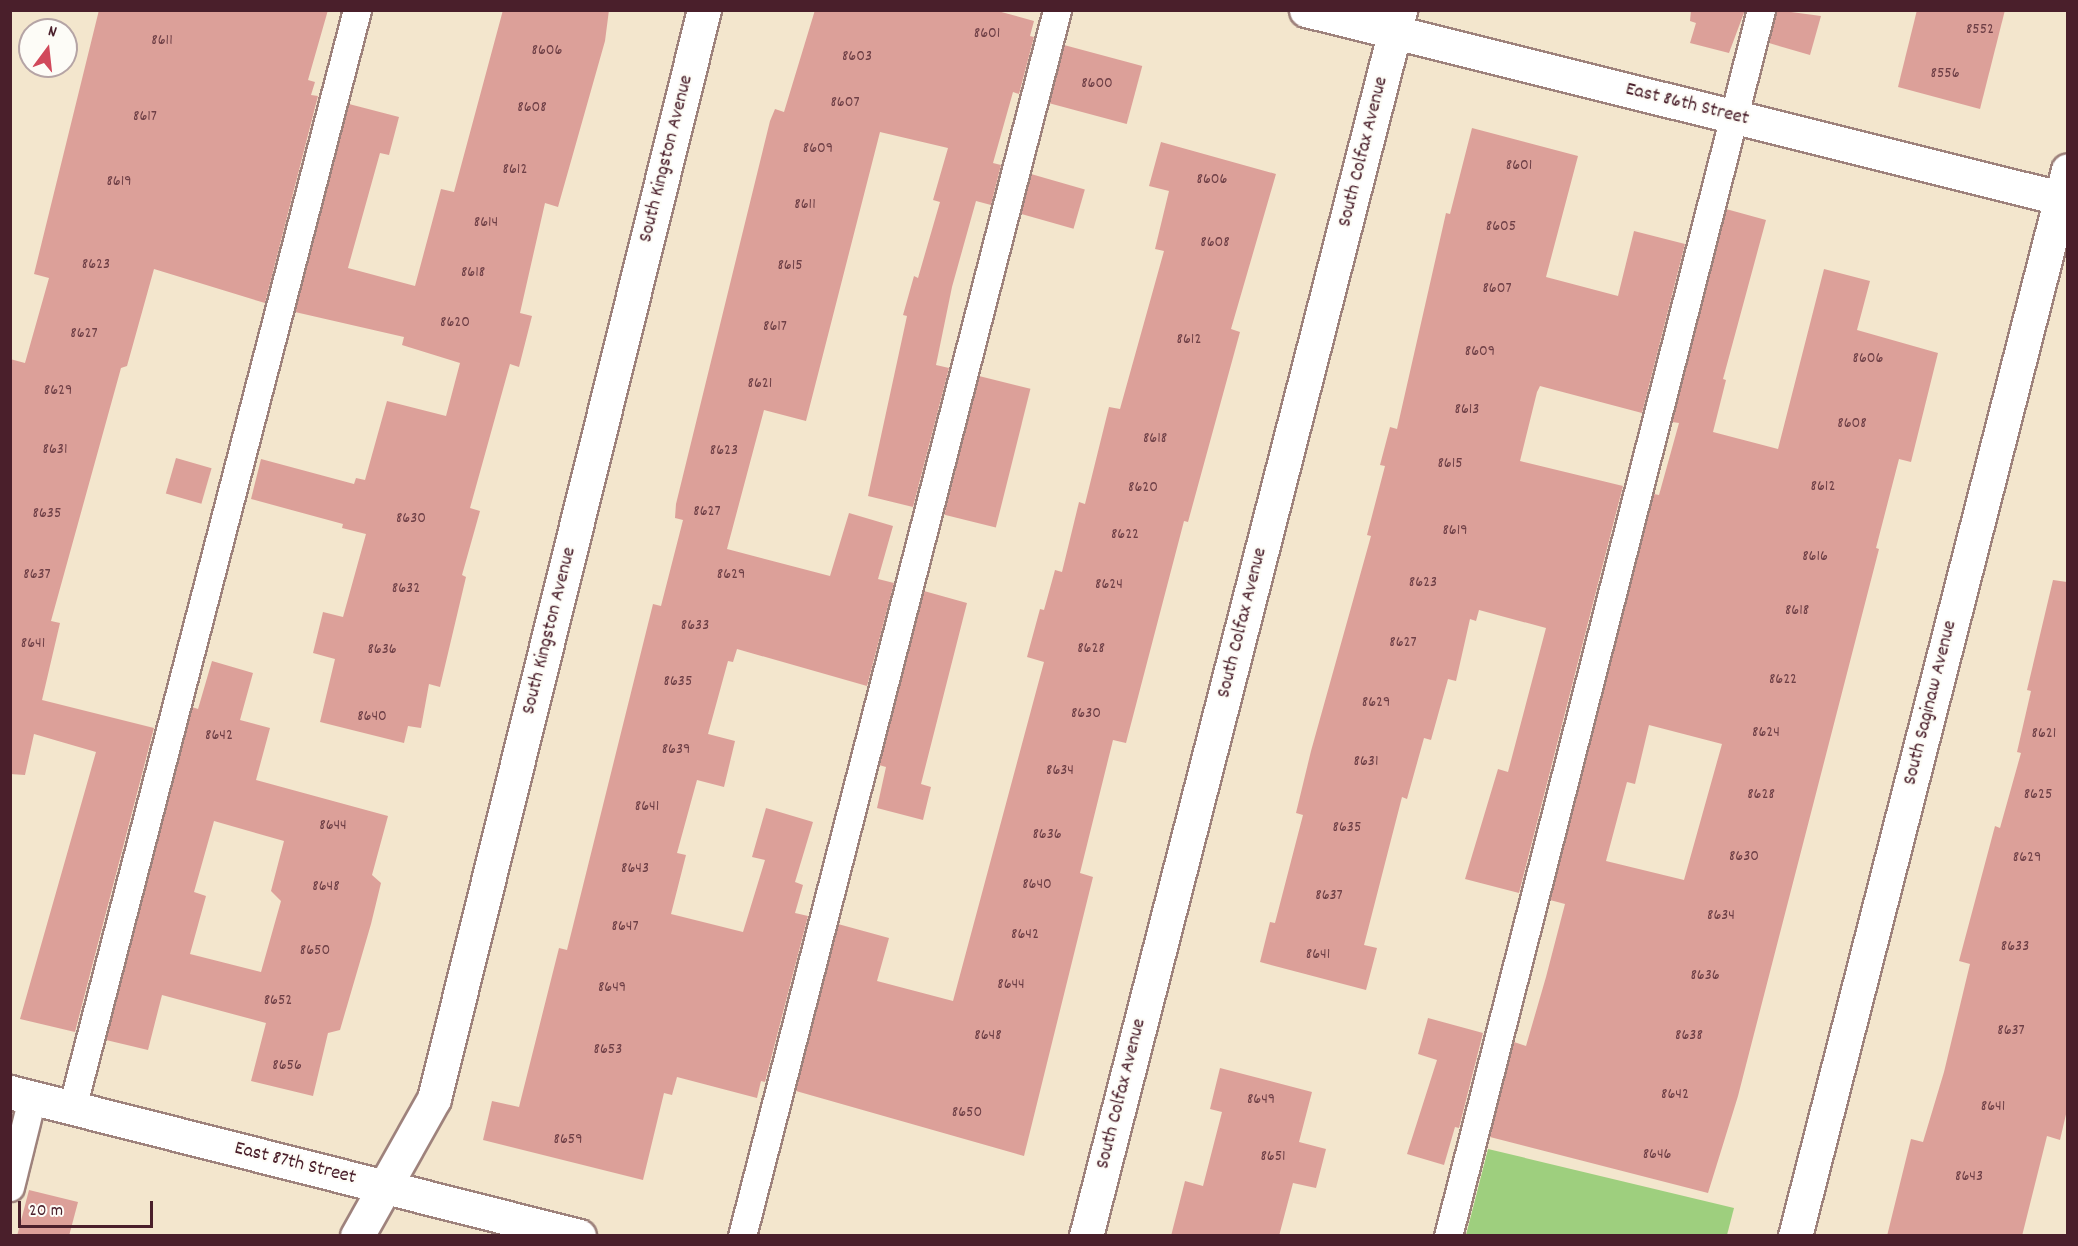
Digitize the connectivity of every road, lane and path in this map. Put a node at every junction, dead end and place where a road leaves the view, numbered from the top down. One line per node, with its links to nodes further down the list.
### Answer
1 (357, 10): 10 (lane)
2 (704, 10): 12 (street, South Kingston Avenue)
3 (1057, 10): 15 (lane)
4 (1306, 10): 6 (street, East 86th Street)
5 (1761, 10): 7 (lane)
6 (1397, 22): 7 (street, East 86th Street); 16 (street, South Colfax Avenue)
7 (1734, 117): 8 (street, East 86th Street); 17 (lane)
8 (2065, 189): 18 (street, South Saginaw Avenue)
9 (21, 1095): 10 (street, East 87th Street); 11 (lane)
10 (72, 1108): 12 (street, East 87th Street)
11 (10, 1187)
12 (384, 1187): 13 (street, South Kingston Avenue); 14 (street, East 87th Street)
13 (357, 1236)
14 (579, 1236)
15 (742, 1236)
16 (1086, 1236)
17 (1448, 1236)
18 (1795, 1236)

